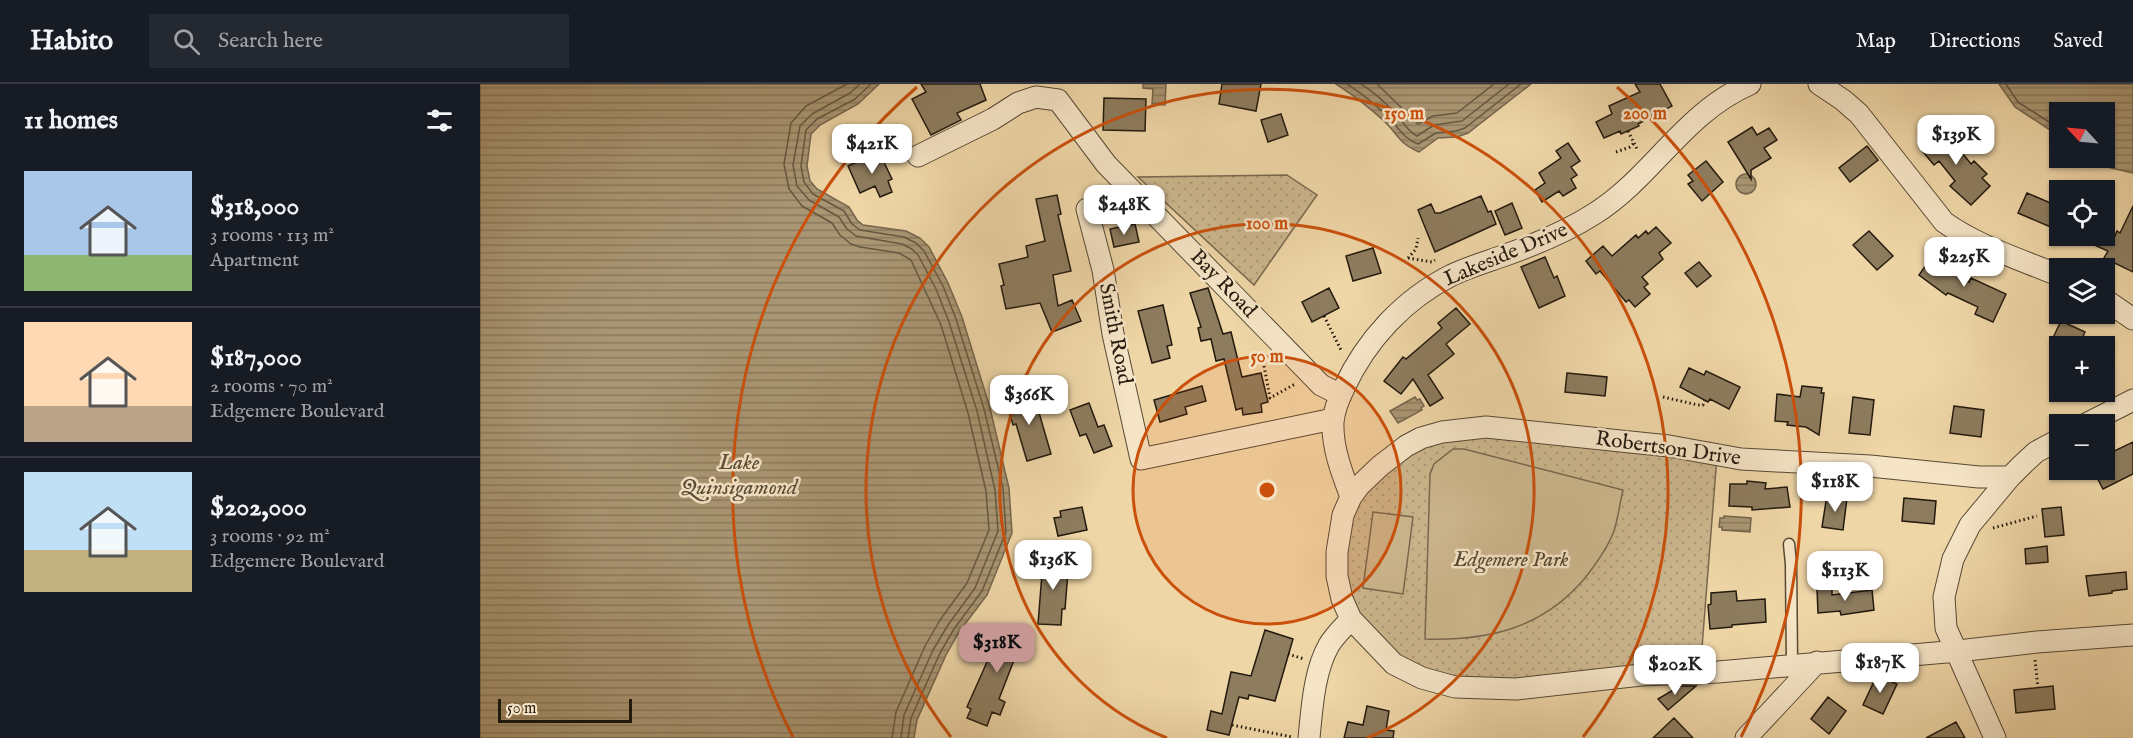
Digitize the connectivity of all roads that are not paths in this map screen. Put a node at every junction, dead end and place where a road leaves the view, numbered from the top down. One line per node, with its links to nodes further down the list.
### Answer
1 (1750, 84): 8 (street, Lakeside Drive)
2 (1819, 84): 5 (street)
3 (918, 156): 8 (street, Bay Road)
4 (1087, 209): 11 (street, Smith Road)
5 (2049, 271)
6 (2115, 307): 7 (street)
7 (2133, 319)
8 (1341, 395): 11 (street, Lakeside Drive)
9 (2133, 400): 10 (street)
10 (2106, 414)
11 (1333, 419): 14 (street)
12 (2049, 445): 13 (street)
13 (2010, 477): 14 (street, Robertson Drive); 18 (street)
14 (1351, 497): 16 (street)
15 (1790, 544): 20 (lane)
16 (1351, 619): 20 (street); 21 (street)
17 (2133, 635): 18 (street)
18 (1958, 651): 19 (street); 23 (street)
19 (1817, 662): 20 (street); 22 (street)
20 (1792, 664)
21 (1309, 738)
22 (1746, 738)
23 (1995, 738)

